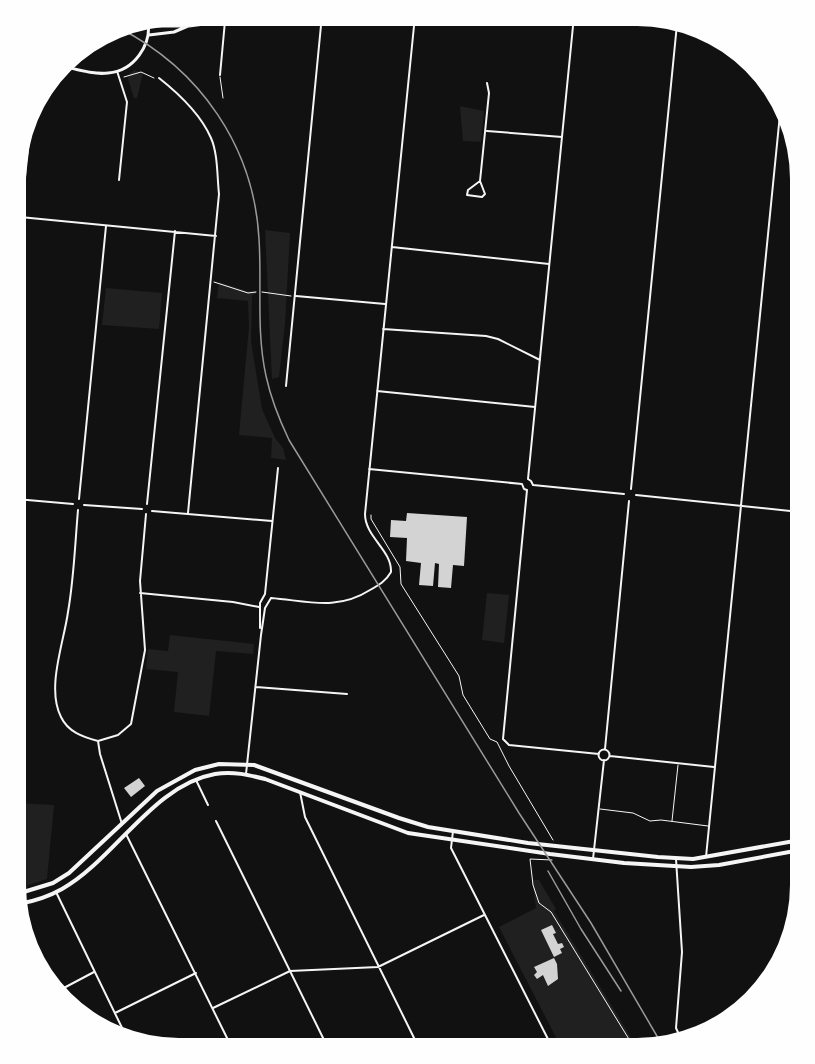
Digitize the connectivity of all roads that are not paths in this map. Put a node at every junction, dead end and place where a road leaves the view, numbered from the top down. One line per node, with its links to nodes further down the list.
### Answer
1 (168, 26): 2 (main road)
2 (189, 26): 9 (main road)
3 (225, 26): 12 (street)
4 (321, 26): 27 (street)
5 (414, 26): 25 (street)
6 (573, 26): 18 (street)
7 (149, 28): 9 (main road)
8 (676, 31): 39 (street)
9 (149, 35): 11 (main road)
10 (72, 68): 11 (main road)
11 (117, 72): 19 (street)
12 (220, 75): 15 (lane)
13 (159, 78): 24 (street)
14 (487, 83): 17 (street)
15 (224, 98)
16 (779, 124): 48 (street)
17 (486, 131): 18 (street); 20 (street)
18 (562, 137): 26 (street)
19 (119, 180)
20 (480, 181): 20 (street)
21 (26, 218): 22 (street)
22 (106, 226): 23 (street); 42 (street)
23 (175, 231): 24 (street); 46 (street)
24 (216, 236): 53 (street)
25 (392, 247): 26 (street); 28 (street)
26 (549, 264): 30 (street)
27 (296, 296): 28 (street); 31 (street)
28 (385, 304): 29 (street)
29 (383, 329): 30 (street); 32 (street)
30 (540, 360): 33 (street)
31 (286, 386)
32 (377, 391): 33 (street); 35 (street)
33 (535, 407): 36 (street)
34 (278, 468): 55 (street)
35 (369, 469): 37 (street); 59 (street)
36 (528, 479): 37 (street); 38 (street)
37 (522, 484): 40 (street)
38 (533, 485): 40 (street); 41 (street)
39 (631, 489): 41 (street); 43 (street)
40 (527, 490): 67 (street)
41 (624, 494): 43 (street)
42 (79, 499): 45 (street); 47 (street)
43 (633, 499): 48 (street); 66 (street)
44 (26, 501): 45 (street)
45 (73, 504): 50 (street)
46 (147, 504): 49 (street); 51 (street)
47 (84, 505): 49 (street); 50 (street)
48 (741, 506): 52 (street); 72 (street)
49 (142, 509): 54 (street)
50 (78, 510): 65 (street)
51 (152, 510): 53 (street); 54 (street)
52 (790, 511)
53 (188, 513): 55 (street)
54 (146, 514): 56 (street)
55 (272, 521): 57 (street)
56 (140, 593): 61 (street); 65 (street)
57 (265, 594): 58 (street); 59 (street)
58 (261, 598): 60 (street); 61 (street)
59 (271, 598): 60 (street)
60 (267, 603): 62 (street)
61 (259, 607): 62 (street)
62 (261, 634): 63 (street)
63 (255, 687): 64 (street); 71 (street)
64 (346, 694)
65 (98, 741): 80 (street)
66 (605, 749): 67 (street); 68 (street)
67 (599, 754): 69 (street)
68 (610, 756): 69 (street); 70 (street)
69 (604, 760): 77 (street)
70 (678, 763): 72 (street); 79 (lane)
71 (248, 764): 73 (street); 80 (highway); 82 (highway)
72 (715, 767): 81 (street)
73 (246, 774): 74 (highway); 75 (highway)
74 (196, 780): 76 (street); 83 (highway)
75 (300, 792): 84 (highway); 96 (street)
76 (208, 805)
77 (598, 809): 79 (lane); 86 (street)
78 (216, 821): 97 (street)
79 (672, 822): 81 (lane)
80 (122, 824): 92 (highway)
81 (710, 826): 88 (street)
82 (453, 831): 84 (street); 86 (highway)
83 (126, 834): 93 (highway); 99 (street)
84 (452, 841): 90 (highway); 95 (street)
85 (789, 842): 88 (highway)
86 (594, 850): 89 (highway); 90 (street)
87 (789, 852): 91 (highway)
88 (706, 857): 89 (highway)
89 (676, 859): 91 (street)
90 (593, 860): 91 (highway)
91 (676, 867): 104 (street)
92 (26, 891)
93 (56, 892): 94 (highway); 98 (street)
94 (27, 902)
95 (484, 915): 96 (street); 108 (street)
96 (378, 966): 97 (street); 107 (street)
97 (290, 971): 101 (street); 106 (street)
98 (94, 972): 100 (street); 102 (street)
99 (196, 973): 101 (street); 102 (street)
100 (65, 988)
101 (213, 1008): 105 (street)
102 (115, 1013): 103 (street)
103 (122, 1027)
104 (679, 1032)
105 (227, 1038)
106 (323, 1038)
107 (414, 1038)
108 (547, 1038)

